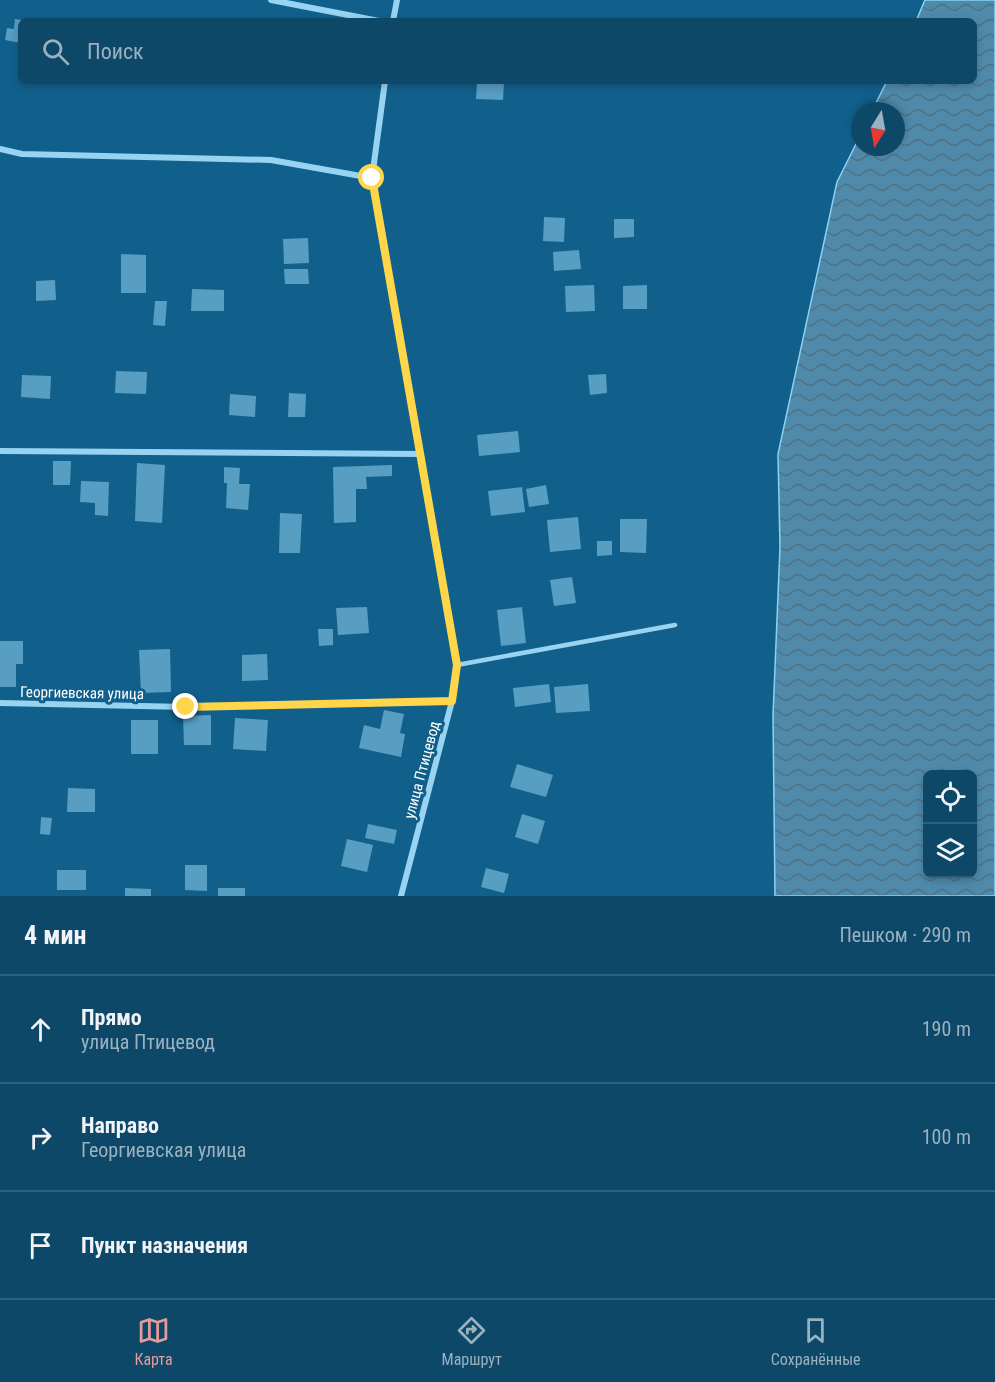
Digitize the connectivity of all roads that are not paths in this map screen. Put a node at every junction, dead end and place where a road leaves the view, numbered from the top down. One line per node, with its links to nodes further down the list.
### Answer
1 (271, 0): 3 (street)
2 (397, 0): 4 (street)
3 (364, 18)
4 (394, 18)
5 (385, 84): 7 (street, улица Птицевод)
6 (0, 149): 7 (street)
7 (372, 178): 9 (street, улица Птицевод)
8 (0, 452): 9 (street)
9 (420, 454): 11 (street, улица Птицевод)
10 (675, 625): 11 (lane)
11 (457, 665): 12 (street, улица Птицевод)
12 (452, 701): 13 (street, Георгиевская улица); 14 (street, улица Птицевод)
13 (0, 703)
14 (401, 896)

